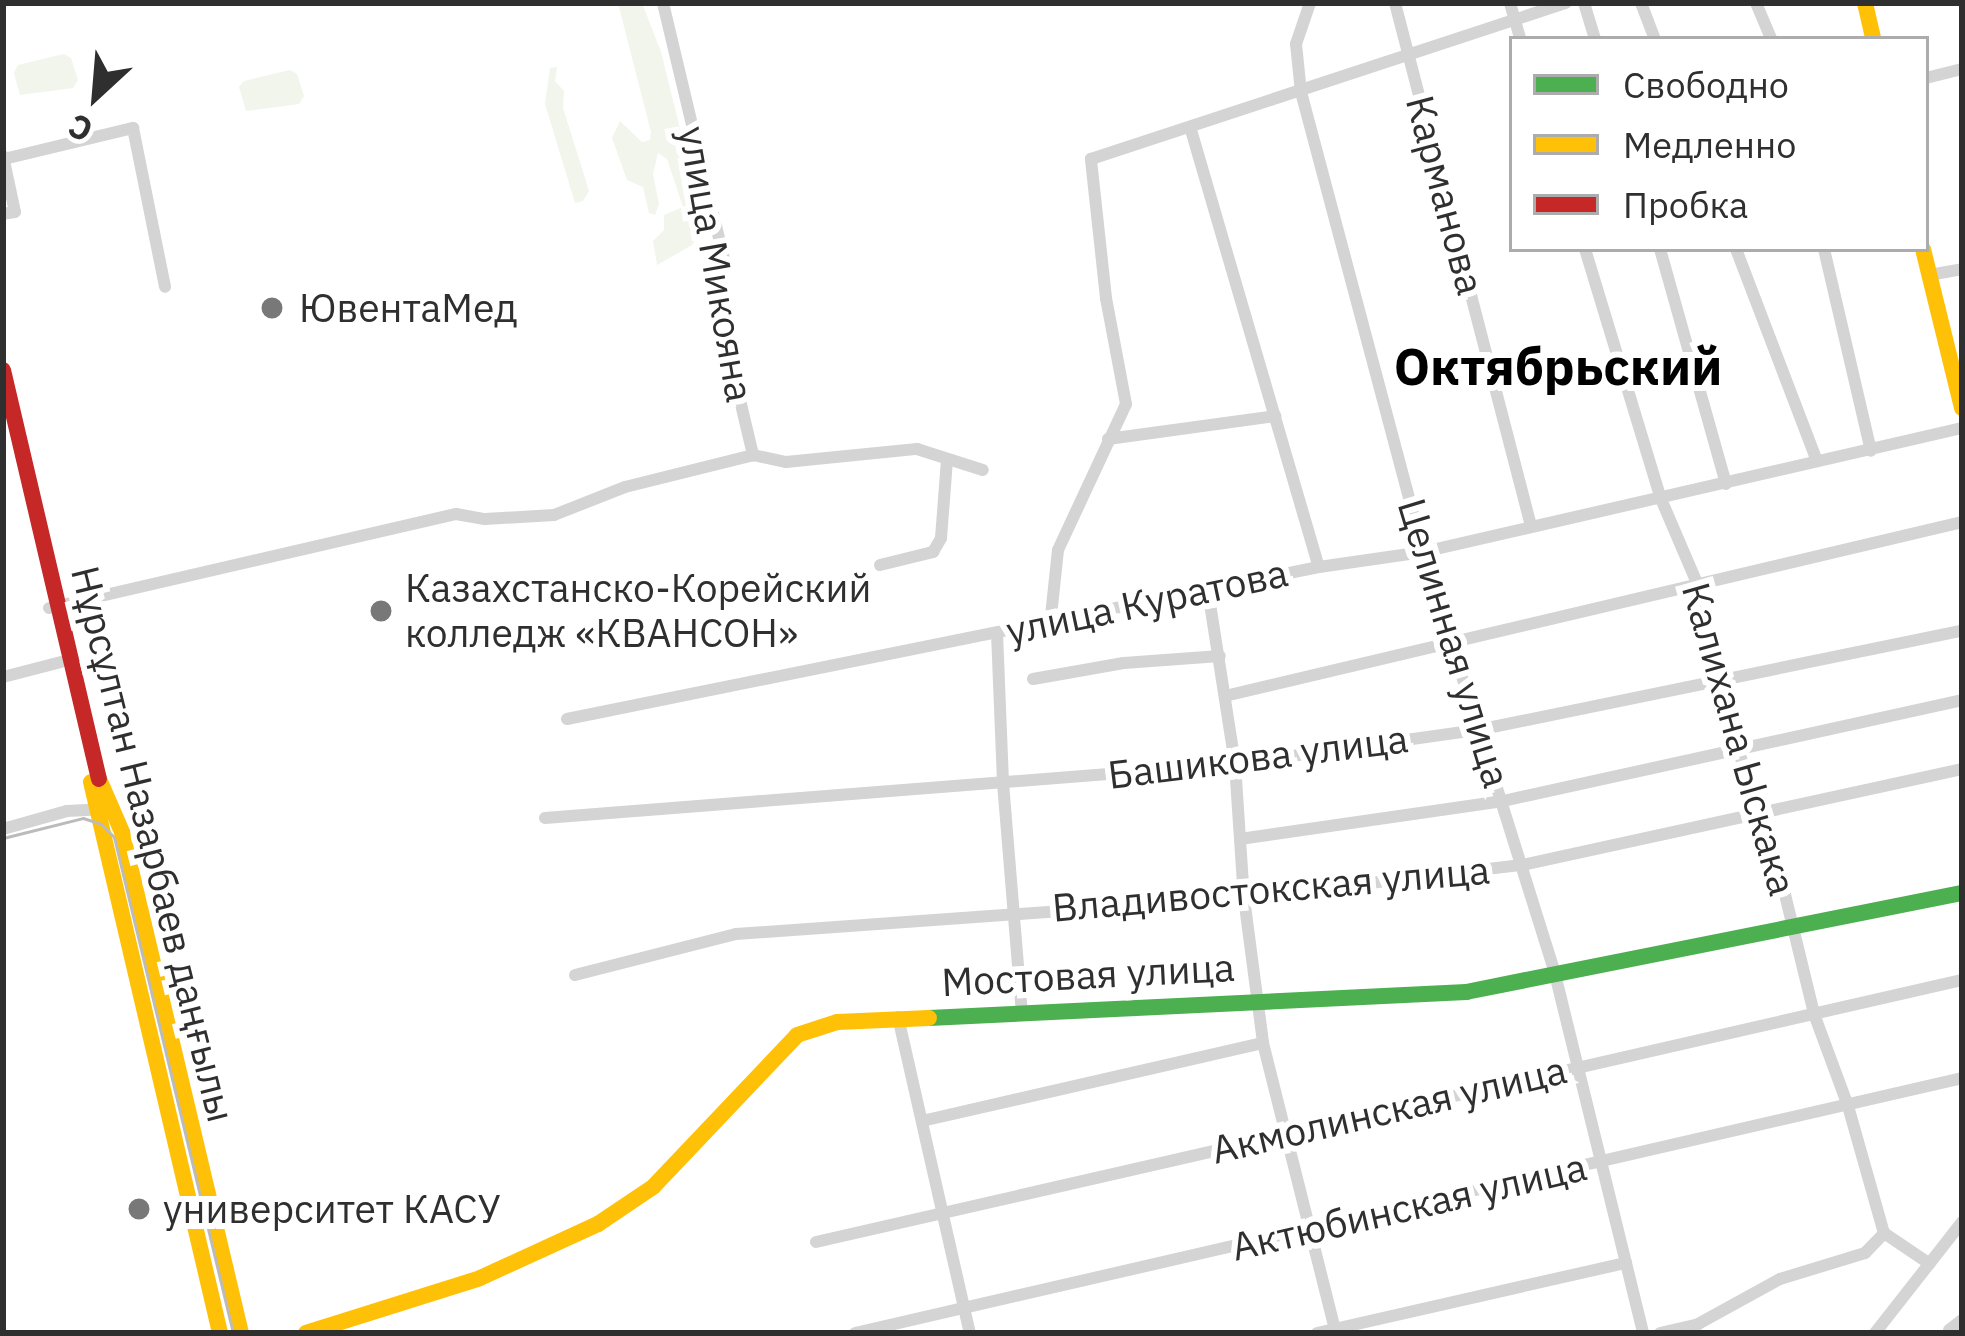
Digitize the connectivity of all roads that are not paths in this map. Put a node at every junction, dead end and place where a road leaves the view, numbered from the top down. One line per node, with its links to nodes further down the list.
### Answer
1 (663, 3): 38 (street, улица Микояна)
2 (1310, 3): 19 (street, Целинная улица)
3 (1395, 3): 16 (street, Карманова)
4 (1510, 3): 10 (street)
5 (1566, 3): 10 (street)
6 (1584, 3): 12 (street)
7 (1641, 3): 13 (street)
8 (1756, 3): 14 (street)
9 (1865, 3): 15 (main road)
10 (1515, 21): 11 (street); 16 (street)
11 (1519, 36)
12 (1594, 36)
13 (1654, 36)
14 (1770, 36)
15 (1873, 36)
16 (1408, 56): 19 (street); 45 (street, Карманова)
17 (1962, 69): 18 (street)
18 (1929, 77)
19 (1301, 92): 20 (street); 46 (street, Целинная улица)
20 (1191, 130): 33 (street); 36 (street)
21 (3, 157): 22 (street); 30 (street)
22 (3, 214)
23 (1586, 252): 43 (street, Калихана Ыскака)
24 (1661, 252): 42 (street)
25 (1737, 252): 39 (street)
26 (1825, 252): 37 (street)
27 (1924, 252): 29 (main road)
28 (1962, 269): 29 (street)
29 (1929, 275): 32 (main road)
30 (165, 287)
31 (3, 370): 51 (main road, Нұрсұлтан Назарбаев даңғылы)
32 (1962, 408)
33 (1275, 416): 36 (street); 48 (street)
34 (3, 422): 51 (main road, Нұрсұлтан Назарбаев даңғылы)
35 (1962, 428): 37 (street, улица Куратова)
36 (1108, 439): 52 (street)
37 (1871, 451): 39 (street, улица Куратова)
38 (754, 455): 40 (street); 51 (street)
39 (1816, 458): 42 (street, улица Куратова)
40 (947, 460): 41 (street); 47 (street)
41 (983, 470)
42 (1726, 484): 43 (street, улица Куратова)
43 (1661, 499): 45 (street, улица Куратова); 49 (street, Калихана Ыскака)
44 (1962, 522): 49 (street)
45 (1532, 526): 46 (street, улица Куратова)
46 (1424, 552): 48 (street, улица Куратова); 55 (street, Целинная улица)
47 (880, 565)
48 (1319, 567): 50 (street, улица Куратова)
49 (1697, 583): 55 (street); 60 (street, Калихана Ыскака)
50 (1208, 591): 52 (street, улица Куратова); 56 (street)
51 (52, 607): 57 (main road, Нұрсұлтан Назарбаев даңғылы); 70 (main road, Нұрсұлтан Назарбаев даңғылы)
52 (1049, 625): 54 (street, улица Куратова)
53 (1962, 631): 60 (street, Башикова улица)
54 (997, 633): 63 (street, улица Куратова); 68 (street)
55 (1451, 647): 61 (street); 64 (street, Целинная улица)
56 (1220, 656): 59 (street); 61 (street)
57 (61, 662): 58 (street); 70 (main road, Нұрсұлтан Назарбаев даңғылы)
58 (3, 677)
59 (1034, 679)
60 (1716, 684): 64 (street, Башикова улица); 65 (street, Калихана Ыскака)
61 (1226, 696): 66 (street)
62 (1962, 700): 65 (street)
63 (566, 718)
64 (1478, 730): 66 (street, Башикова улица); 69 (street, Целинная улица)
65 (1737, 750): 69 (street); 71 (street, Калихана Ыскака)
66 (1235, 764): 68 (street, Башикова улица); 74 (street)
67 (1962, 769): 71 (street, Владивостокская улица)
68 (1003, 784): 72 (street, Башикова улица); 78 (street)
69 (1503, 801): 74 (street); 75 (street, Целинная улица)
70 (103, 808): 73 (street); 105 (main road, Нұрсұлтан Назарбаев даңғылы); 106 (main road, Нұрсұлтан Назарбаев даңғылы)
71 (1757, 817): 75 (street, Владивостокская улица); 79 (street, Калихана Ыскака)
72 (545, 818)
73 (3, 829)
74 (1240, 838): 77 (street)
75 (1522, 865): 77 (street, Владивостокская улица); 80 (street, Целинная улица)
76 (1962, 893): 79 (main road, Мостовая улица)
77 (1244, 898): 78 (street, Владивостокская улица); 83 (street)
78 (1012, 913): 81 (street, Владивостокская улица); 84 (street)
79 (1792, 928): 80 (main road, Мостовая улица); 85 (street, Калихана Ыскака)
80 (1555, 974): 83 (main road, Мостовая улица); 88 (street, Целинная улица)
81 (575, 975)
82 (1962, 980): 85 (street, Акмолинская улица)
83 (1257, 1001): 84 (main road, Мостовая улица); 87 (street)
84 (1022, 1012): 86 (main road, Мостовая улица)
85 (1814, 1014): 88 (street, Акмолинская улица); 90 (street, Калихана Ыскака)
86 (898, 1017): 91 (street); 107 (main road, Мостовая улица)
87 (1263, 1043): 91 (street); 92 (street)
88 (1579, 1068): 92 (street, Акмолинская улица); 93 (street, Целинная улица)
89 (1962, 1078): 90 (street, Актюбинская улица)
90 (1848, 1106): 93 (street, Актюбинская улица); 97 (street, Калихана Ыскака)
91 (922, 1120): 94 (street)
92 (1288, 1132): 94 (street, Акмолинская улица); 96 (street)
93 (1601, 1163): 96 (street, Актюбинская улица); 99 (street, Целинная улица)
94 (943, 1214): 98 (street, Акмолинская улица); 101 (street)
95 (1962, 1222): 100 (street)
96 (1311, 1229): 101 (street, Актюбинская улица); 104 (street)
97 (1884, 1233): 100 (street); 112 (street)
98 (815, 1242)
99 (1626, 1263): 104 (street); 111 (street, Целинная улица)
100 (1930, 1264): 113 (street)
101 (964, 1308): 108 (street, Актюбинская улица); 109 (street)
102 (1962, 1320): 103 (street)
103 (1949, 1330)
104 (1336, 1331): 110 (street)
105 (220, 1333)
106 (241, 1333)
107 (306, 1333)
108 (855, 1333)
109 (970, 1333)
110 (1317, 1333)
111 (1642, 1333)
112 (1660, 1333)
113 (1875, 1333)

